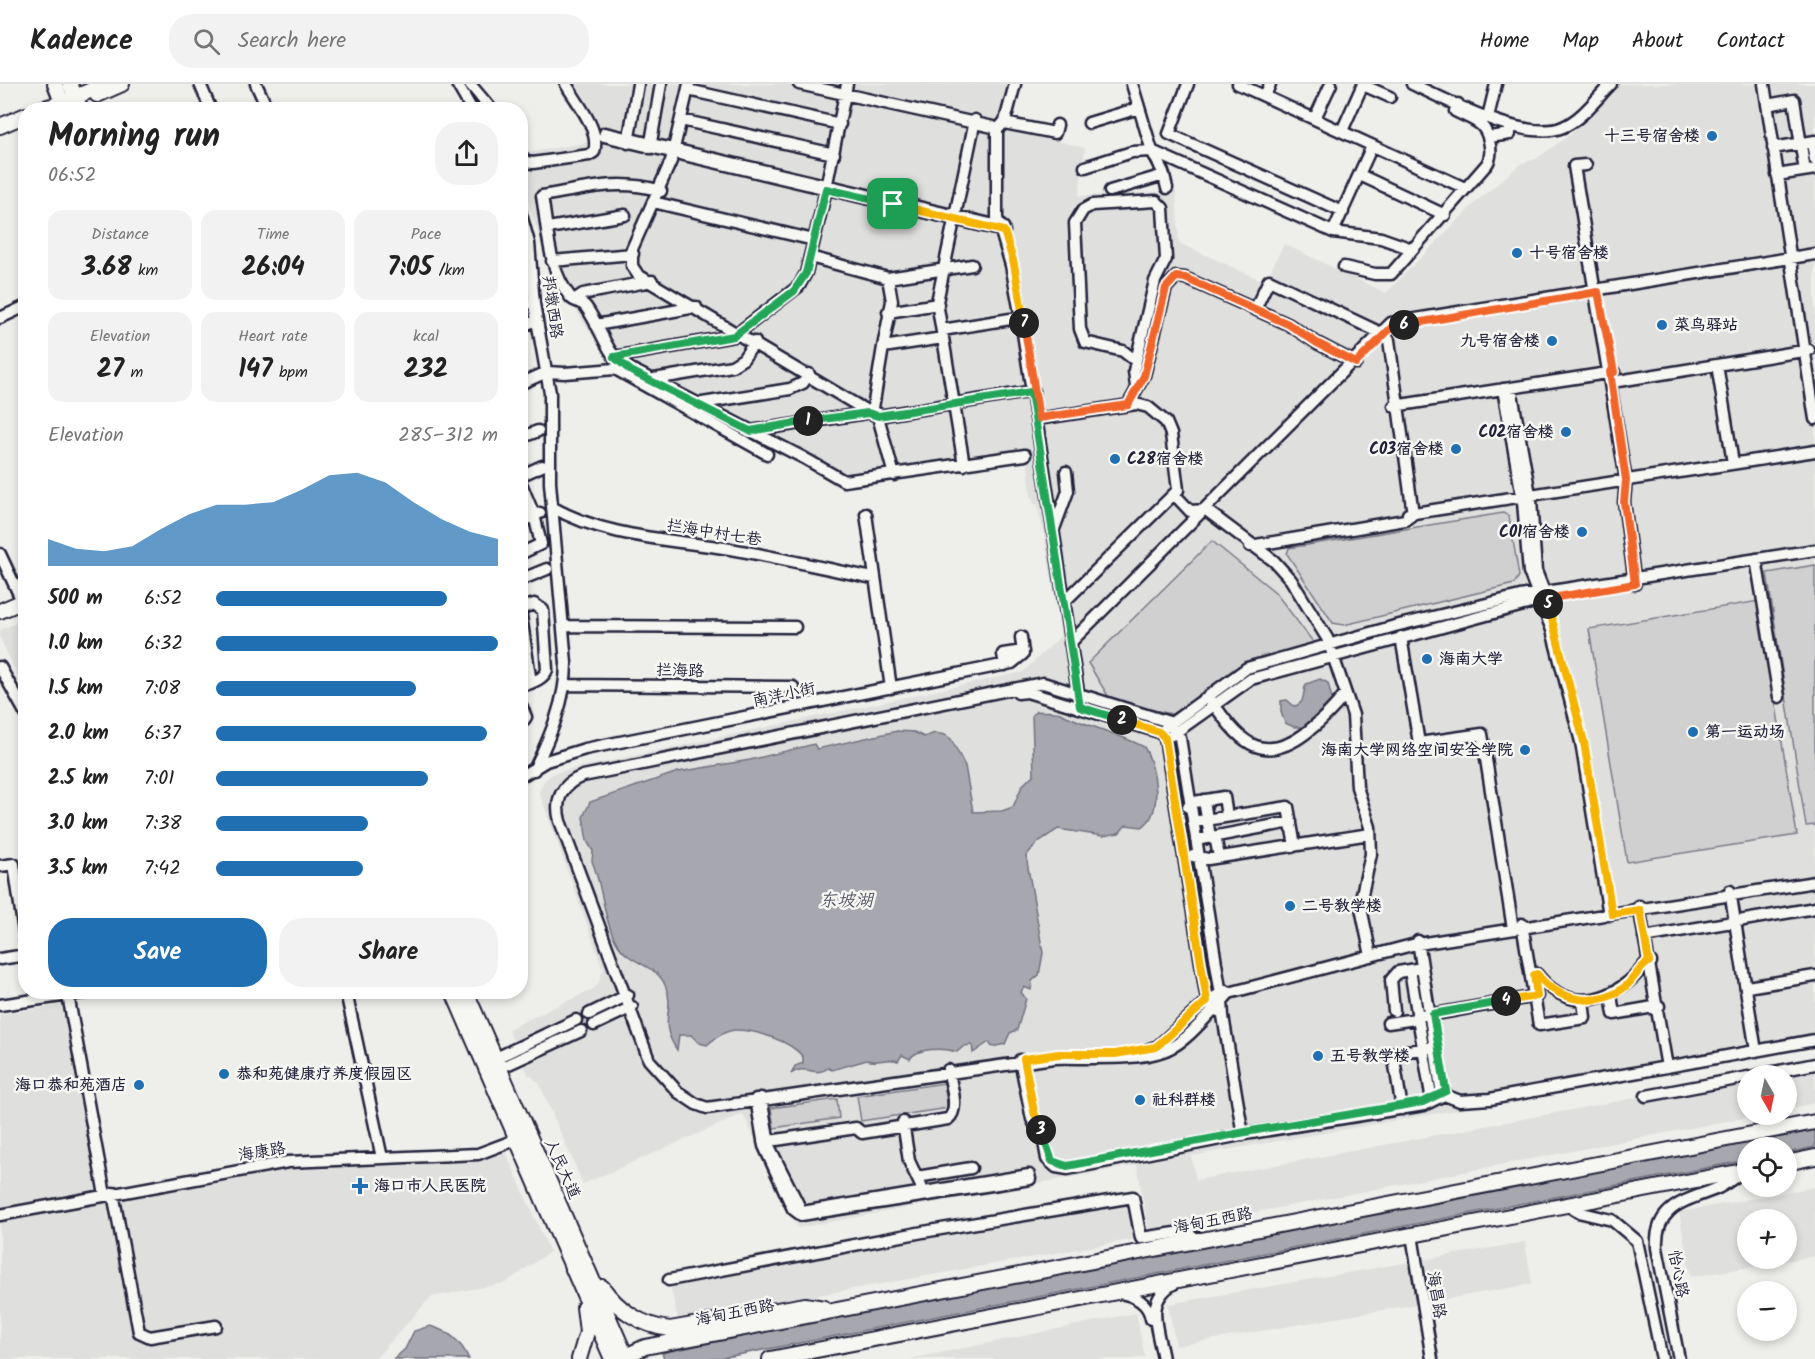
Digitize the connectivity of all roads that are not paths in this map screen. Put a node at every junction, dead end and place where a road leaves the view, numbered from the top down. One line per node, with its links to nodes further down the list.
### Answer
1 (55, 84): 29 (main road)
2 (105, 84): 30 (main road)
3 (122, 84): 31 (main road)
4 (200, 84): 32 (street)
5 (256, 84): 33 (street)
6 (457, 84): 34 (street)
7 (470, 84): 35 (street)
8 (566, 84): 64 (street)
9 (638, 84): 57 (street)
10 (659, 84): 57 (street)
11 (799, 84): 26 (street)
12 (810, 84): 26 (street)
13 (1015, 84): 50 (street)
14 (1132, 84): 38 (street)
15 (1188, 84): 52 (street)
16 (1238, 84): 27 (street)
17 (1270, 84): 27 (street)
18 (1330, 84): 41 (street)
19 (1496, 84): 39 (street)
20 (1611, 84): 48 (street)
21 (1764, 84): 37 (street)
22 (1768, 84): 37 (street)
23 (1363, 85): 28 (street); 51 (street)
24 (1416, 85): 36 (street)
25 (690, 87): 42 (street); 45 (street)
26 (846, 90): 43 (street); 45 (street)
27 (1265, 96): 41 (street)
28 (1390, 97)
29 (69, 102)
30 (72, 102)
31 (73, 102)
32 (208, 102)
33 (264, 102)
34 (467, 102)
35 (485, 102)
36 (1458, 104): 39 (street); 54 (street)
37 (1769, 105): 56 (street); 59 (street)
38 (1139, 108): 44 (street); 60 (street)
39 (1488, 117): 48 (street)
40 (18, 118): 47 (main road)
41 (1315, 118): 51 (street)
42 (682, 120): 61 (street); 62 (street)
43 (975, 121): 50 (street); 81 (street)
44 (1089, 123)
45 (840, 124): 62 (street)
46 (1057, 125): 50 (street)
47 (0, 126)
48 (1510, 126): 54 (street)
49 (18, 127): 53 (main road)
50 (1000, 127): 83 (street)
51 (1342, 131): 58 (street)
52 (1169, 134): 60 (street); 78 (street)
53 (0, 135)
54 (1489, 137): 74 (street)
55 (1813, 141): 56 (street); 63 (street)
56 (1800, 143): 59 (street); 65 (street)
57 (648, 146): 61 (street)
58 (1372, 146): 70 (street); 74 (street)
59 (1776, 147): 71 (street)
60 (1156, 152): 67 (street); 69 (street); 84 (street)
61 (675, 153): 72 (street); 75 (street)
62 (834, 154): 72 (street)
63 (1815, 160)
64 (528, 162)
65 (1804, 165)
66 (1579, 166): 100 (street)
67 (1085, 167)
68 (1815, 171): 71 (street)
69 (1164, 175): 73 (street); 76 (street)
70 (1360, 176): 78 (street); 80 (street)
71 (1780, 176): 91 (street)
72 (827, 187): 81 (street); 85 (street)
73 (1167, 188)
74 (1465, 189): 80 (street)
75 (659, 191): 77 (street); 82 (street)
76 (1110, 191)
77 (655, 202): 85 (street); 87 (street)
78 (1343, 212): 84 (street)
79 (625, 215): 82 (street)
80 (1445, 215): 86 (street)
81 (954, 217): 83 (street); 95 (street)
82 (548, 228): 92 (street)
83 (1001, 229): 109 (street)
84 (1334, 232): 86 (street)
85 (814, 240): 89 (street)
86 (1412, 249): 94 (street)
87 (632, 254): 92 (street); 99 (street)
88 (1815, 256): 91 (street)
89 (810, 257): 97 (street); 114 (street)
90 (1166, 259): 98 (street); 121 (street); 121 (street)
91 (1793, 260): 100 (street); 119 (street)
92 (552, 261): 101 (street)
93 (972, 265): 95 (street)
94 (1344, 267)
95 (944, 269): 97 (street); 104 (street)
96 (528, 270): 102 (street, 邦墩西路)
97 (888, 278): 108 (street)
98 (1172, 279): 106 (street); 131 (street)
99 (651, 282): 101 (street); 105 (street)
100 (1596, 290): 116 (street); 128 (street)
101 (574, 300): 113 (street)
102 (534, 301): 103 (street); 111 (street, 邦墩西路)
103 (528, 303)
104 (938, 304): 108 (street); 115 (street)
105 (694, 307): 113 (street); 114 (street)
106 (1255, 309): 116 (street); 122 (street)
107 (18, 310): 110 (street)
108 (888, 312): 118 (street)
109 (1022, 317): 115 (street); 133 (street)
110 (0, 318)
111 (537, 320): 112 (street); 124 (street, 邦墩西路)
112 (528, 324)
113 (596, 325): 120 (street)
114 (738, 334): 117 (street); 120 (street)
115 (943, 334): 118 (street); 134 (street)
116 (1378, 335): 122 (street); 137 (street)
117 (755, 343): 126 (street); 129 (street)
118 (883, 347): 138 (street)
119 (1807, 352): 123 (street); 130 (street); 140 (street)
120 (614, 357): 129 (street)
121 (1136, 361): 131 (street)
122 (1354, 362): 159 (street)
123 (1718, 367): 128 (street); 148 (street)
124 (546, 368): 125 (street); 127 (street); 146 (street); 158 (street)
125 (528, 374)
126 (808, 375): 135 (street); 138 (street)
127 (528, 379)
128 (1613, 379): 132 (street); 154 (street)
129 (648, 380): 135 (street)
130 (1815, 385)
131 (1136, 386): 136 (street)
132 (1507, 388): 137 (street); 156 (street)
133 (1032, 390): 134 (street); 139 (street)
134 (954, 402): 138 (street); 149 (street)
135 (696, 404): 142 (street)
136 (1128, 405): 139 (street); 155 (street)
137 (1397, 411): 160 (street)
138 (873, 414): 142 (street); 153 (street)
139 (1038, 419): 164 (street)
140 (1815, 419)
141 (538, 431): 143 (street)
142 (750, 431): 153 (street)
143 (528, 435)
144 (1815, 445): 148 (street)
145 (1815, 451): 148 (street)
146 (767, 454)
147 (1025, 455): 149 (street)
148 (1733, 461): 154 (street)
149 (964, 465): 153 (street)
150 (542, 466): 151 (street)
151 (528, 472)
152 (1066, 472): 164 (street)
153 (894, 475)
154 (1629, 478): 156 (street); 174 (street)
155 (1174, 494): 159 (street); 177 (street)
156 (1526, 494): 160 (street); 176 (street)
157 (528, 497): 161 (street)
158 (552, 507): 173 (street, 拦海中村七巷); 183 (street)
159 (1206, 512): 165 (street); 187 (street)
160 (1410, 512): 165 (street)
161 (537, 514): 163 (street); 166 (street)
162 (866, 514): 173 (street)
163 (528, 518)
164 (1054, 528): 177 (street)
165 (1247, 544): 188 (street)
166 (528, 550)
167 (1815, 550): 170 (street)
168 (0, 554): 175 (street)
169 (1815, 555): 170 (street)
170 (1757, 562): 174 (street); 198 (street)
171 (547, 569): 172 (street)
172 (528, 577)
173 (874, 578): 193 (street)
174 (1637, 581): 176 (street)
175 (18, 591)
176 (1542, 597): 186 (street); 188 (street); 227 (street)
177 (1066, 601): 187 (street)
178 (18, 605): 181 (main road)
179 (528, 606): 190 (street)
180 (18, 607): 182 (main road)
181 (0, 611)
182 (0, 620)
183 (564, 626): 184 (street); 191 (street)
184 (795, 627)
185 (1021, 637): 193 (street, 南洋小街)
186 (1401, 637): 188 (street); 229 (street)
187 (1072, 643): 196 (street)
188 (1331, 651): 195 (street); 197 (street); 199 (street)
189 (0, 668): 194 (street)
190 (528, 684)
191 (566, 685): 192 (street, 拦海路); 204 (street)
192 (792, 687)
193 (891, 688): 204 (street, 南洋小街)
194 (18, 693)
195 (1345, 694): 199 (street); 213 (street)
196 (1080, 695): 200 (street); 201 (street); 249 (street)
197 (1208, 696): 199 (street); 201 (street)
198 (1779, 698)
199 (1215, 706): 202 (street)
200 (1082, 707): 203 (street); 249 (street)
201 (1170, 723): 202 (street); 203 (street)
202 (1178, 733): 203 (street); 207 (street)
203 (1162, 735): 208 (street)
204 (534, 770): 205 (street, 南洋小街)
205 (528, 773)
206 (1204, 800): 207 (street); 209 (street); 210 (street)
207 (1191, 807): 208 (street); 211 (street)
208 (1177, 809): 218 (street)
209 (1227, 816): 210 (street); 212 (street)
210 (1207, 819): 211 (street); 214 (street)
211 (1193, 822): 215 (street)
212 (1291, 822): 214 (street); 216 (street)
213 (1370, 834): 216 (street); 232 (street)
214 (1210, 837): 215 (street); 219 (street)
215 (1196, 840): 217 (street)
216 (1295, 846): 219 (street)
217 (1199, 855): 218 (street); 219 (street); 250 (street)
218 (1184, 857): 250 (street)
219 (1219, 857)
220 (0, 866): 223 (street)
221 (1815, 877): 224 (street)
222 (1815, 882): 224 (street)
223 (18, 891)
224 (1732, 893): 225 (street); 228 (street)
225 (1641, 908): 227 (street); 230 (street)
226 (1815, 910): 228 (street)
227 (1610, 913): 229 (street)
228 (1737, 923): 230 (street); 240 (street)
229 (1520, 926): 231 (street); 238 (street)
230 (1646, 938): 235 (street)
231 (1420, 942): 232 (street); 236 (street)
232 (1370, 954): 250 (street)
233 (18, 956): 234 (street)
234 (0, 959)
235 (1650, 962): 241 (street); 252 (street)
236 (1424, 968): 237 (street); 255 (street)
237 (1410, 970): 253 (street); 254 (street)
238 (1532, 975): 242 (street); 248 (street)
239 (1815, 977): 240 (street)
240 (1748, 989): 262 (street)
241 (1611, 995): 248 (street); 252 (street)
242 (1536, 998): 248 (street); 255 (street)
243 (41, 999): 251 (street)
244 (69, 999): 289 (street)
245 (347, 999): 281 (street)
246 (456, 999): 278 (main road, 人民大道)
247 (469, 999): 264 (main road, 人民大道)
248 (1583, 1000)
249 (628, 1002): 256 (street); 273 (street)
250 (1217, 1004): 263 (street); 277 (street)
251 (0, 1005)
252 (1658, 1007): 266 (street)
253 (1394, 1011)
254 (1417, 1014): 255 (street); 257 (street); 261 (street)
255 (1432, 1016): 260 (street)
256 (594, 1018)
257 (1388, 1023)
258 (578, 1026): 264 (street)
259 (1815, 1038): 262 (street)
260 (1437, 1046): 261 (street); 270 (street)
261 (1423, 1049): 272 (street); 274 (street)
262 (1757, 1049): 266 (street)
263 (1022, 1061): 268 (street); 277 (street)
264 (498, 1063): 278 (main road, 人民大道)
265 (1815, 1064): 267 (street)
266 (1668, 1065): 270 (street)
267 (1797, 1068)
268 (947, 1072): 273 (street); 276 (street)
269 (1737, 1079): 271 (street)
270 (1444, 1093): 272 (street)
271 (1646, 1096)
272 (1432, 1099): 274 (street)
273 (759, 1100): 279 (street)
274 (1402, 1107): 277 (street)
275 (1815, 1122): 294 (main road, 海甸五西路)
276 (903, 1124): 279 (street); 287 (street)
277 (1243, 1133)
278 (523, 1137): 281 (street, 海康路); 295 (main road, 人民大道); 298 (main road, 人民大道)
279 (765, 1140): 288 (street)
280 (1815, 1157): 282 (main road)
281 (382, 1158): 289 (street, 海康路)
282 (1797, 1161)
283 (971, 1168): 287 (street)
284 (1737, 1172): 291 (main road)
285 (1737, 1176): 311 (street, 怡心路)
286 (796, 1177): 288 (street)
287 (917, 1177): 290 (street)
288 (783, 1182): 290 (street)
289 (109, 1194): 292 (street, 海康路); 301 (street)
290 (923, 1195): 290 (street)
291 (1567, 1205): 293 (main road); 310 (street, 怡心路)
292 (0, 1215)
293 (1408, 1236): 297 (main road); 308 (street, 海昌路); 309 (street, 海昌路)
294 (1211, 1238): 296 (street); 300 (main road, 海甸五西路)
295 (589, 1271): 300 (main road); 303 (main road, 人民大道)
296 (669, 1280)
297 (1180, 1280): 299 (main road); 307 (street)
298 (582, 1290): 303 (main road, 人民大道); 304 (main road)
299 (1116, 1292): 302 (main road); 307 (street)
300 (838, 1309): 303 (main road, 海甸五西路)
301 (216, 1326)
302 (863, 1341): 305 (main road); 306 (main road)
303 (621, 1358)
304 (579, 1359)
305 (770, 1359)
306 (800, 1359)
307 (1161, 1359)
308 (1426, 1359)
309 (1432, 1359)
310 (1662, 1359)
311 (1679, 1359)

